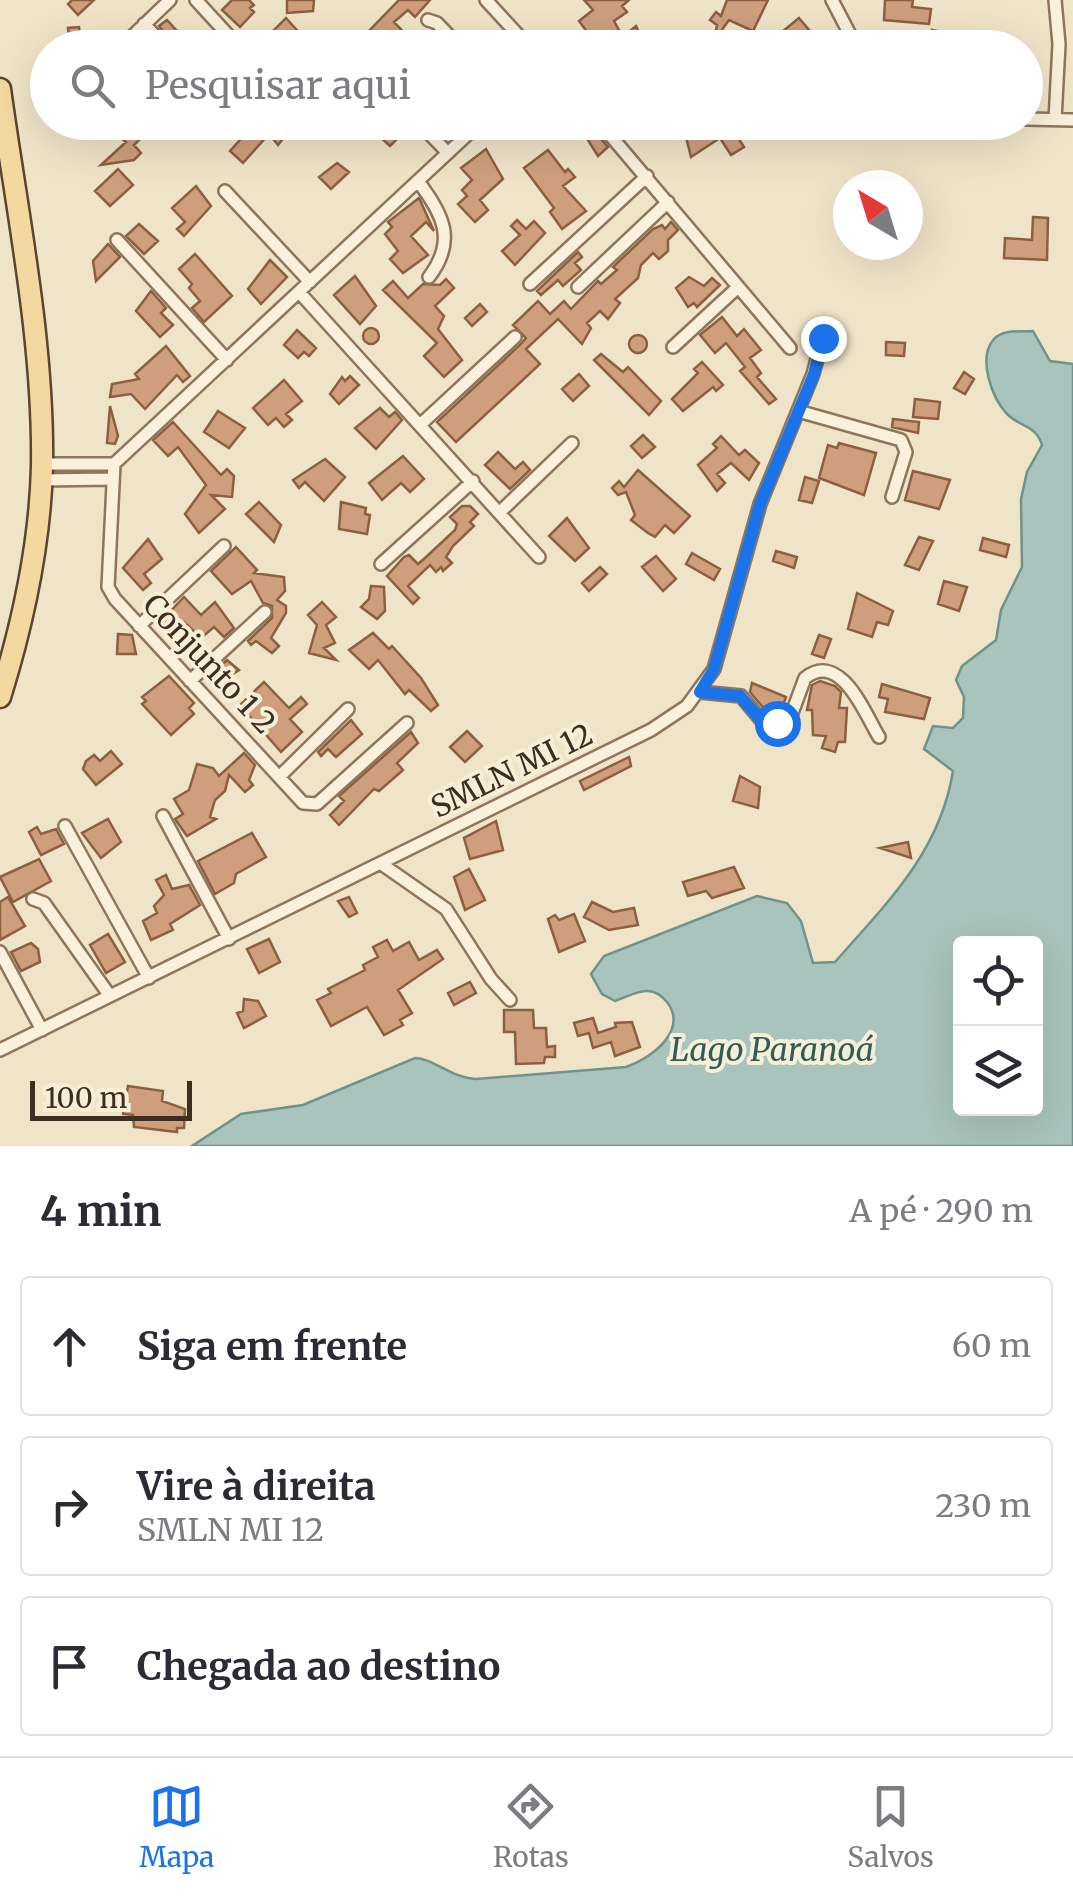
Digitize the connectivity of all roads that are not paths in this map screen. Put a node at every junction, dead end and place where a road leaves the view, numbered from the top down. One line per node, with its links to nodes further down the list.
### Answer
1 (170, 0): 7 (street)
2 (196, 0): 10 (street)
3 (486, 0): 12 (street)
4 (832, 0): 13 (street)
5 (1055, 0): 16 (street)
6 (428, 20): 11 (street)
7 (144, 24): 8 (street); 9 (street)
8 (138, 30)
9 (150, 30)
10 (224, 30)
11 (444, 30)
12 (514, 30)
13 (848, 30)
14 (0, 90): 43 (main road)
15 (1043, 120): 16 (street)
16 (1055, 120): 17 (street)
17 (1073, 120)
18 (435, 140): 21 (street)
19 (461, 140): 21 (street)
20 (615, 140): 22 (street)
21 (448, 153): 23 (street)
22 (647, 176): 25 (street); 29 (street)
23 (418, 182): 27 (street); 28 (street)
24 (225, 191): 28 (street)
25 (668, 202): 30 (street); 31 (street)
26 (118, 240): 37 (street)
27 (429, 277)
28 (310, 282): 32 (street)
29 (530, 284)
30 (578, 287)
31 (738, 287): 35 (street); 36 (street)
32 (299, 292): 37 (street); 39 (street)
33 (515, 337): 39 (street)
34 (823, 338): 38 (street, SMLN MI 12)
35 (672, 347)
36 (790, 348)
37 (227, 360): 42 (street)
38 (798, 410): 47 (street); 55 (street, SMLN MI 12)
39 (421, 424): 46 (street)
40 (572, 442): 48 (street)
41 (83, 464): 42 (street); 43 (street); 44 (street)
42 (114, 464): 45 (street, Conjunto 1 2)
43 (41, 472): 44 (street); 56 (main road)
44 (81, 480): 45 (street)
45 (113, 480): 53 (street, Conjunto 1 2)
46 (472, 481): 48 (street); 51 (street)
47 (892, 497)
48 (500, 512): 50 (street)
49 (224, 546): 53 (street)
50 (539, 557)
51 (381, 564)
52 (264, 612): 54 (street)
53 (139, 626): 54 (street, Conjunto 1 2)
54 (190, 681): 60 (street, Conjunto 1 2)
55 (700, 692): 59 (street); 63 (street, SMLN MI 12)
56 (0, 697)
57 (348, 709): 60 (street)
58 (407, 722): 60 (street, Conjunto 1 2)
59 (879, 738)
60 (279, 777)
61 (163, 816): 65 (street)
62 (65, 826): 67 (street)
63 (382, 865): 65 (street, SMLN MI 12); 69 (street)
64 (33, 899): 68 (street)
65 (228, 939): 67 (street, SMLN MI 12)
66 (0, 952): 70 (street)
67 (149, 978): 68 (street, SMLN MI 12)
68 (110, 996): 70 (street, SMLN MI 12)
69 (510, 1000)
70 (42, 1030): 71 (street, SMLN MI 12)
71 (0, 1050)

